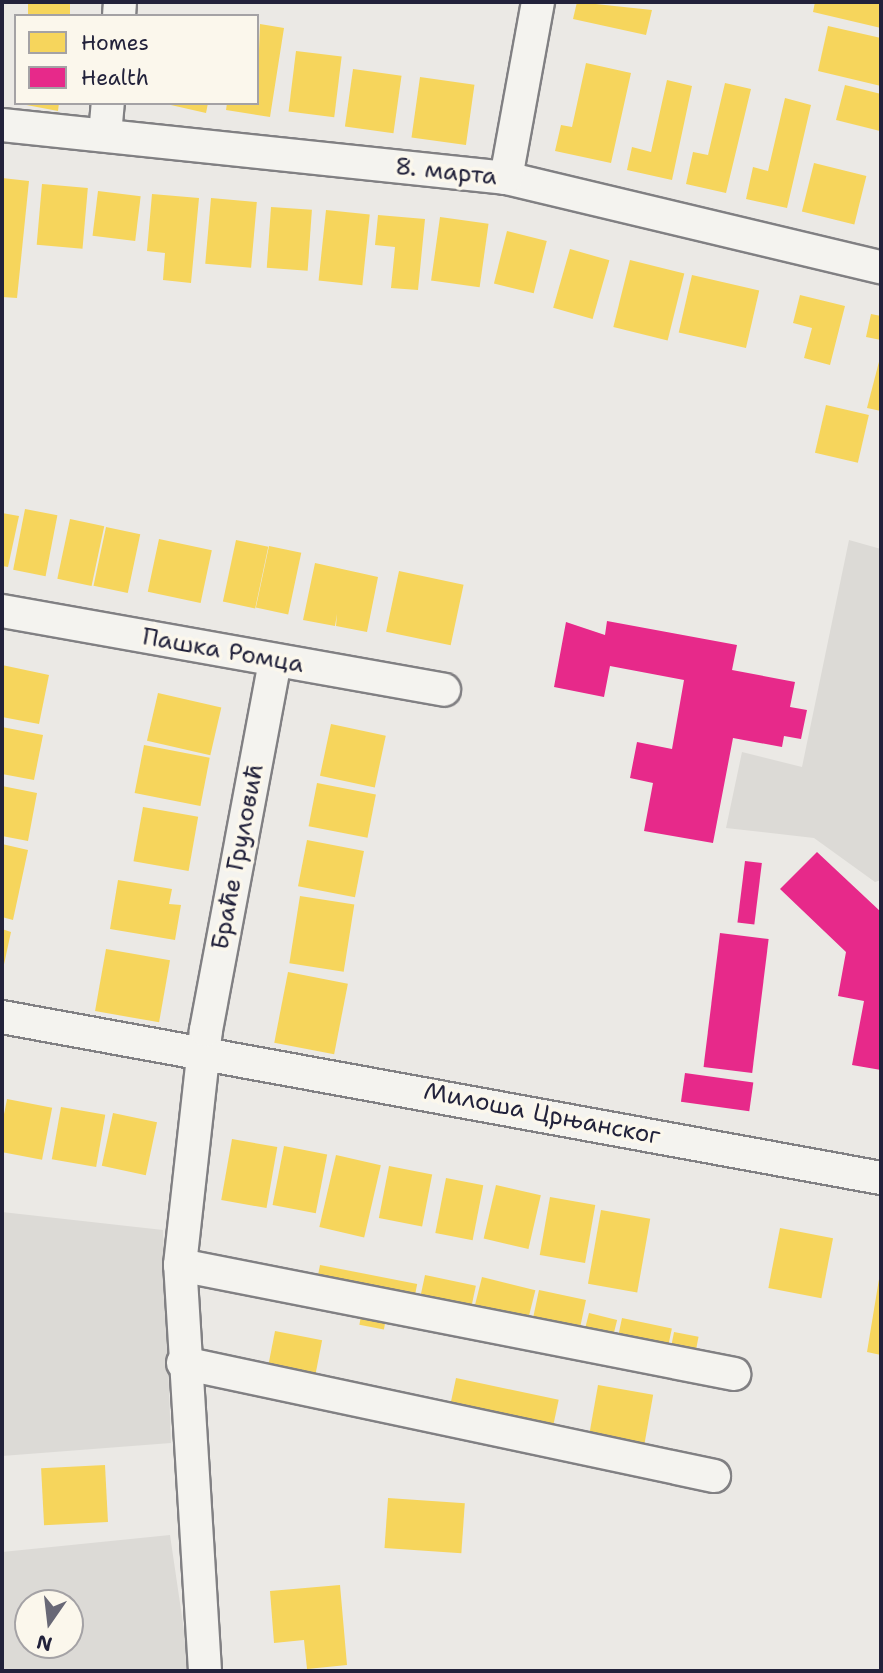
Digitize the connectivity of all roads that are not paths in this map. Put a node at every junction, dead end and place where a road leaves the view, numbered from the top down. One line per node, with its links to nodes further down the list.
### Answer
1 (538, 2): 5 (street)
2 (108, 105): 4 (street)
3 (2, 125): 4 (street, 8. марта)
4 (105, 135): 5 (street, 8. марта)
5 (506, 178): 6 (street, 8. марта)
6 (881, 267)
7 (2, 611): 8 (street, Пашка Ромца)
8 (275, 663): 9 (street, Пашка Ромца); 11 (street, Браће Груловић)
9 (444, 690)
10 (2, 1017): 11 (street, Милоша Црњанског)
11 (203, 1051): 12 (street, Милоша Црњанског); 13 (street)
12 (881, 1178)
13 (180, 1265): 14 (street); 15 (street)
14 (183, 1363): 16 (street); 17 (street)
15 (734, 1374)
16 (714, 1476)
17 (205, 1671)

